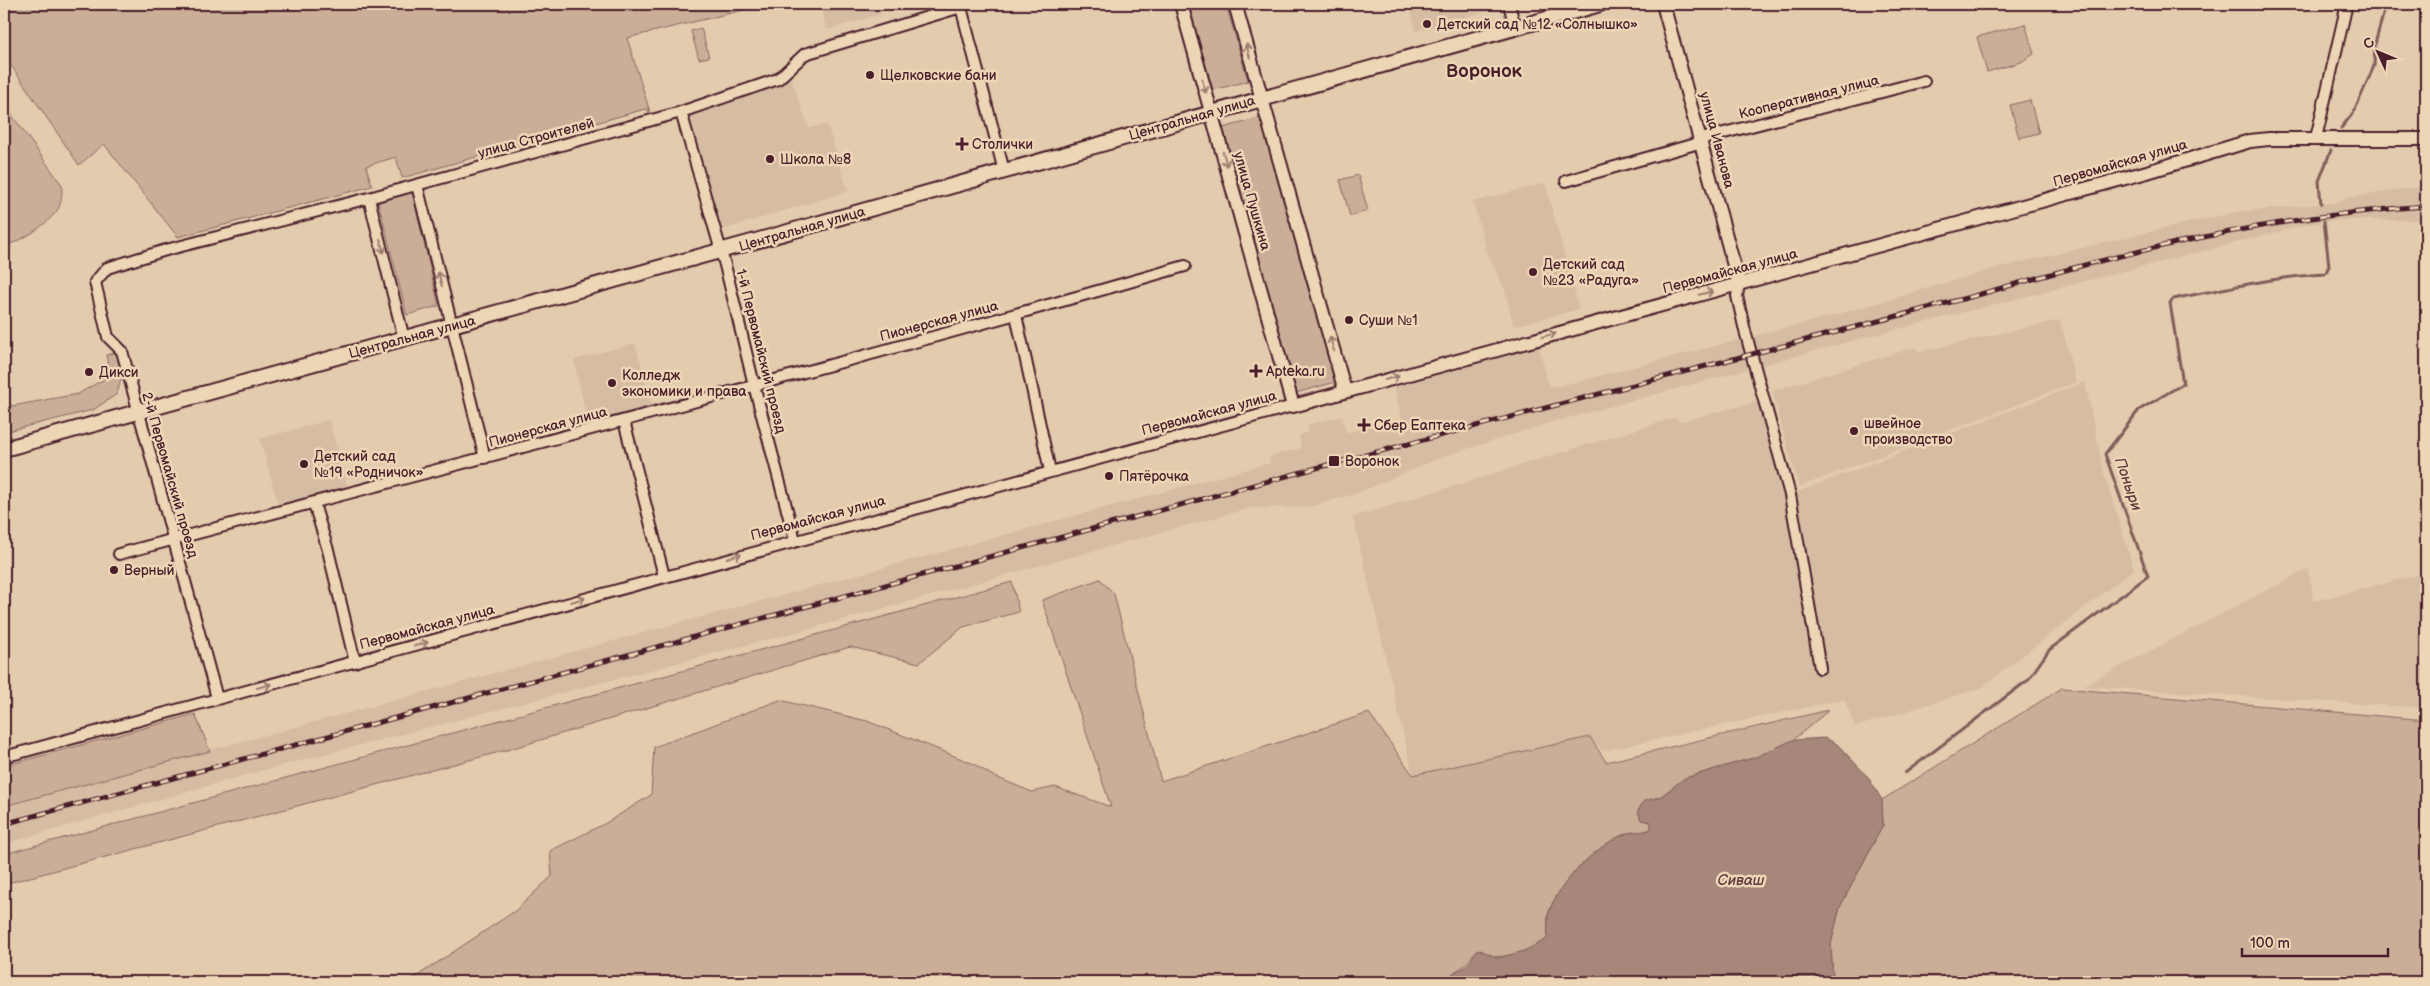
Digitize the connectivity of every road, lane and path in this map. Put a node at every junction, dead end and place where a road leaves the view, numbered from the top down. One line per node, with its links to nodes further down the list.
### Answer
1 (1181, 4): 11 (street, улица Пушкина, one-way to 11)
2 (1235, 4): 9 (street, one-way to 2)
3 (1509, 4): 7 (street)
4 (1600, 4): 7 (main road, Центральная улица)
5 (1663, 4): 14 (street, улица Иванова)
6 (2347, 4): 12 (street)
7 (1515, 27): 9 (main road, Центральная улица)
8 (1924, 81): 14 (street, Кооперативная улица)
9 (1261, 98): 11 (main road, Центральная улица); 27 (street, one-way to 9)
10 (681, 112): 15 (street, улица Строителей); 17 (street, улица Строителей); 19 (street, 1-й Первомайский проезд)
11 (1212, 112): 15 (main road, Центральная улица); 28 (street, улица Пушкина, one-way to 28)
12 (2316, 138): 13 (street, Первомайская улица); 22 (street, Первомайская улица)
13 (2426, 139)
14 (1701, 141): 16 (street, Кооперативная улица); 22 (street, улица Иванова)
15 (1004, 171): 19 (main road, Центральная улица)
16 (1566, 181)
17 (417, 185): 18 (street, улица Строителей); 24 (street, one-way to 17)
18 (369, 198): 21 (street, улица Строителей); 25 (street, one-way to 25)
19 (721, 252): 24 (main road, Центральная улица); 26 (street, 1-й Первомайский проезд)
20 (1185, 266): 23 (street, Пионерская улица)
21 (107, 268): 29 (street, 2-й Первомайский проезд)
22 (1739, 284): 27 (street, Первомайская улица, one-way to 22); 40 (street)
23 (1016, 315): 26 (street, Пионерская улица); 33 (street)
24 (452, 326): 25 (main road, Центральная улица); 32 (street)
25 (404, 339): 29 (main road, Центральная улица)
26 (754, 385): 30 (street, Пионерская улица); 36 (street, 1-й Первомайский проезд)
27 (1345, 391): 28 (street, Первомайская улица)
28 (1293, 406): 33 (street, Первомайская улица)
29 (138, 413): 31 (main road, Центральная улица); 35 (street, 2-й Первомайский проезд)
30 (624, 421): 32 (street, Пионерская улица); 38 (street)
31 (4, 450)
32 (485, 458): 34 (street, Пионерская улица)
33 (1050, 471): 36 (street, Первомайская улица)
34 (314, 504): 35 (street, Пионерская улица); 39 (street)
35 (173, 540): 37 (street, Пионерская улица); 41 (street, 2-й Первомайский проезд)
36 (795, 540): 38 (street, Первомайская улица, one-way to 36)
37 (120, 554)
38 (664, 576): 39 (street, Первомайская улица, one-way to 38)
39 (355, 662): 41 (street, Первомайская улица, one-way to 39)
40 (1820, 668)
41 (217, 698): 42 (street, Первомайская улица)
42 (4, 756)

